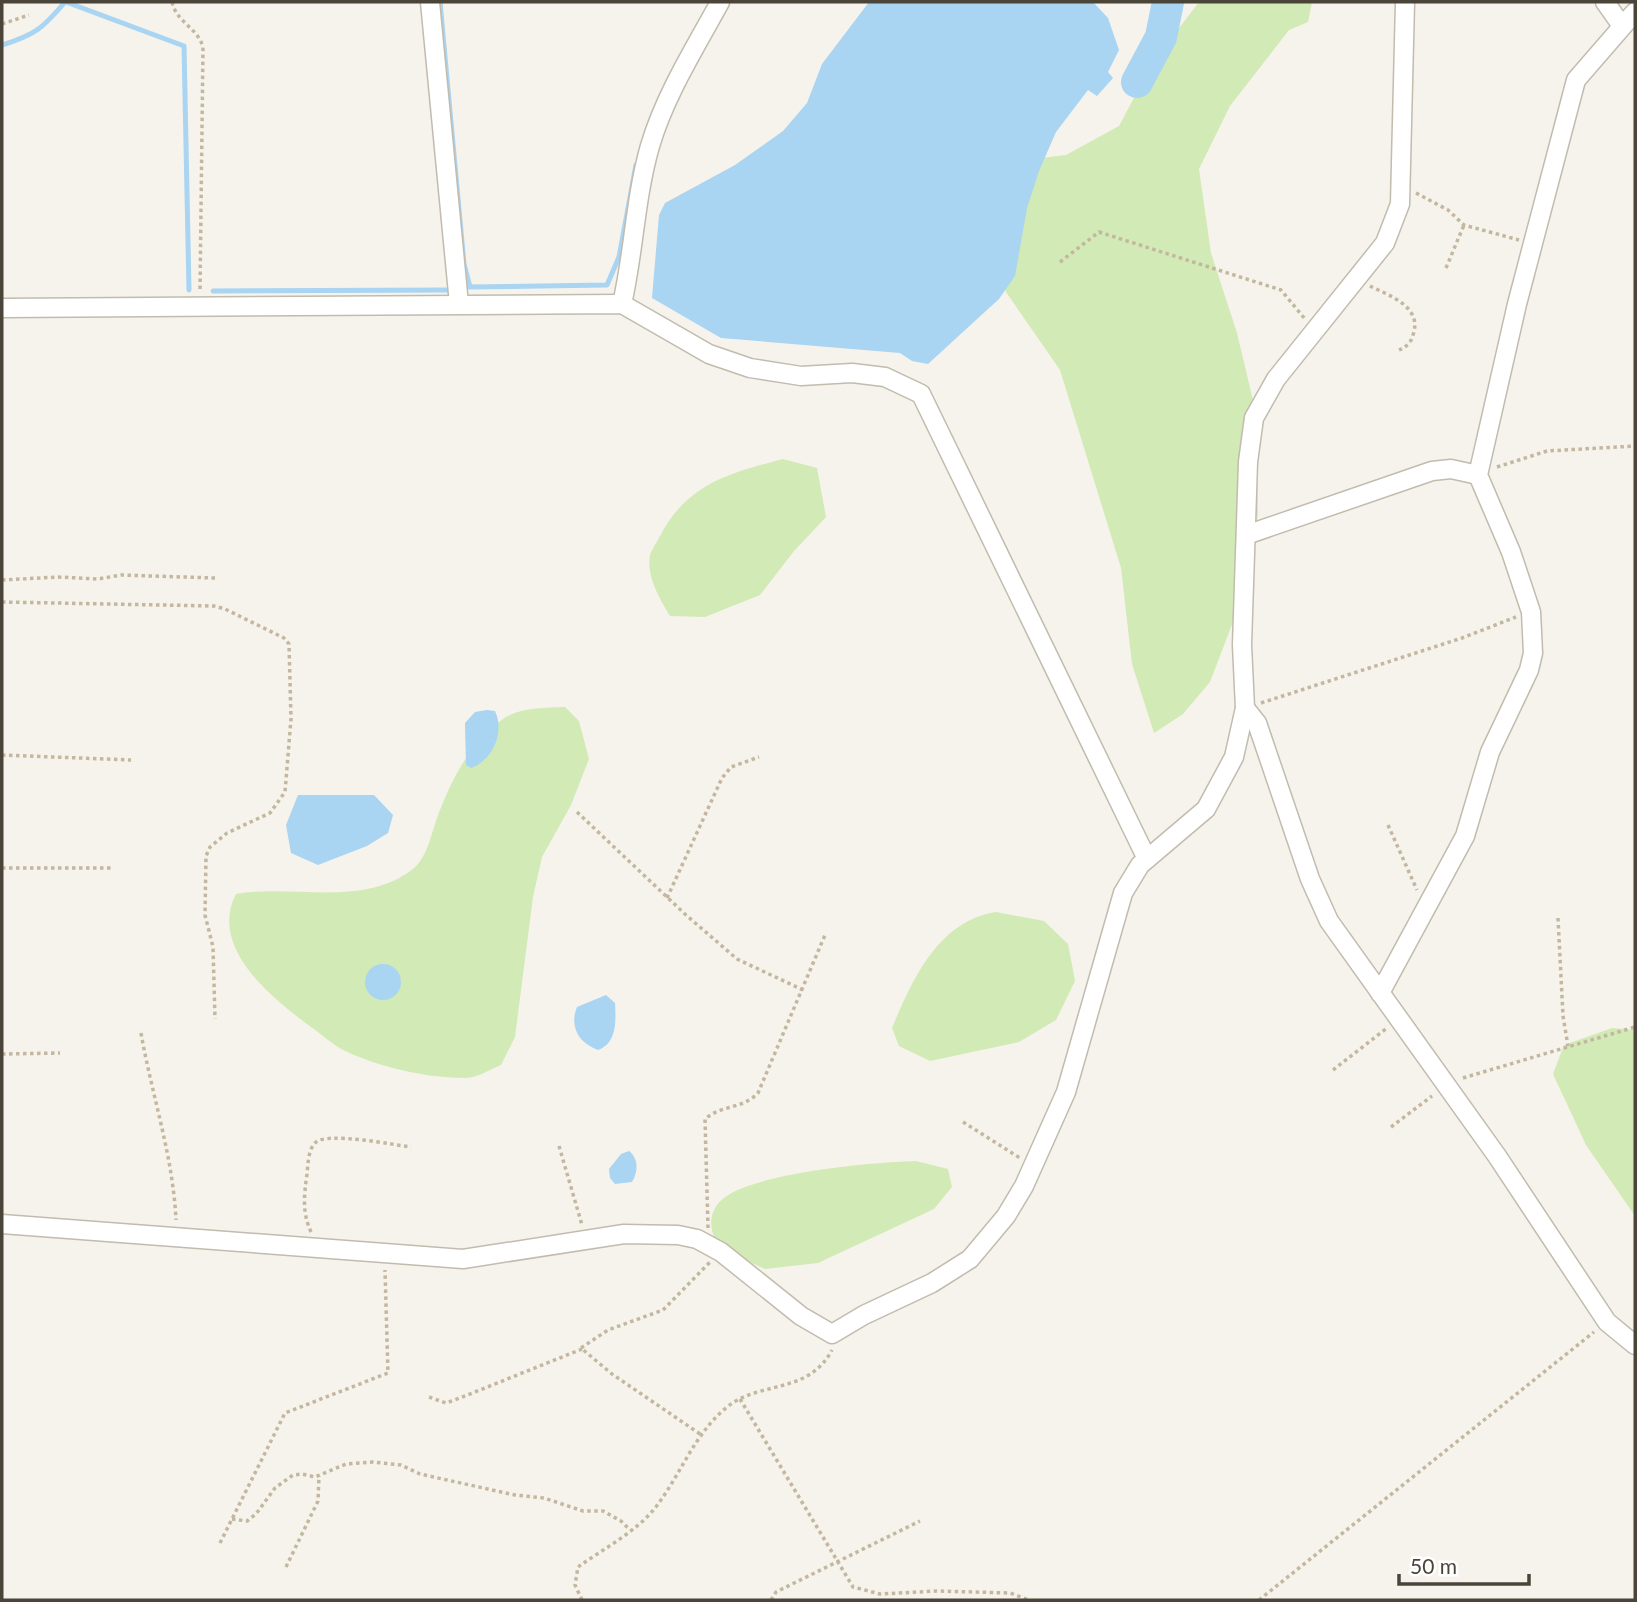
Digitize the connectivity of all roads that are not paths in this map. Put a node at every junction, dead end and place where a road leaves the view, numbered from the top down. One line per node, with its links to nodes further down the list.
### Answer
1 (430, 2): 7 (street)
2 (720, 2): 8 (street)
3 (1405, 2): 11 (street)
4 (1605, 2): 6 (street)
5 (1635, 12): 6 (street)
6 (1622, 26): 10 (street)
7 (459, 304): 8 (street); 9 (street)
8 (622, 304): 13 (street)
9 (2, 308)
10 (1478, 475): 11 (street); 14 (street)
11 (1246, 535): 12 (street)
12 (1245, 708): 13 (street); 14 (street)
13 (1147, 859): 15 (street)
14 (1380, 993): 16 (street)
15 (2, 1224)
16 (1635, 1345)

